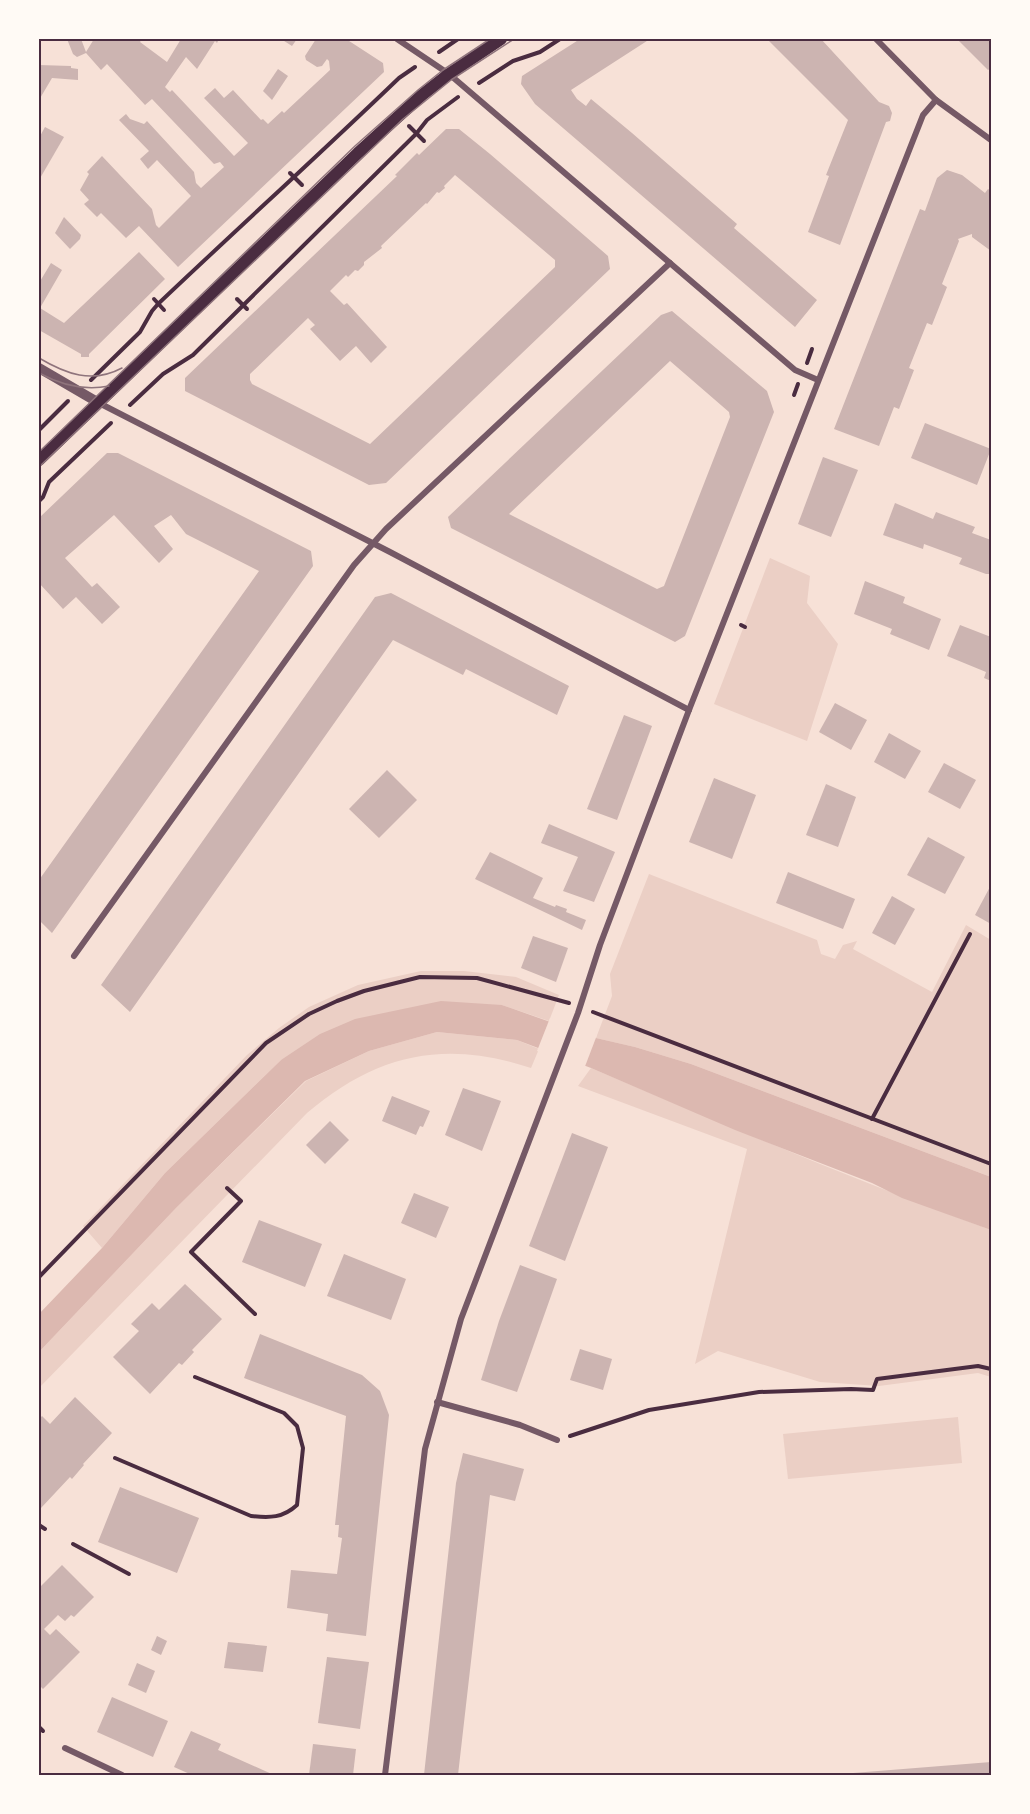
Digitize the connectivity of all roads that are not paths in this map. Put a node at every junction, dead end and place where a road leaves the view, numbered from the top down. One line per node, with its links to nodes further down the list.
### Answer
1 (397, 39): 4 (street)
2 (501, 39): 4 (main road)
3 (876, 39): 5 (street)
4 (449, 74): 7 (street); 10 (main road)
5 (936, 100): 6 (street); 9 (street)
6 (991, 140)
7 (670, 263): 9 (street); 12 (street)
8 (39, 368): 10 (street)
9 (819, 380): 13 (street)
10 (99, 403): 11 (main road); 12 (street)
11 (39, 460)
12 (372, 543): 13 (street); 14 (street)
13 (689, 710): 15 (street)
14 (74, 956)
15 (437, 1402): 16 (street); 19 (street)
16 (558, 1440)
17 (65, 1748): 18 (street)
18 (122, 1775)
19 (385, 1775)

